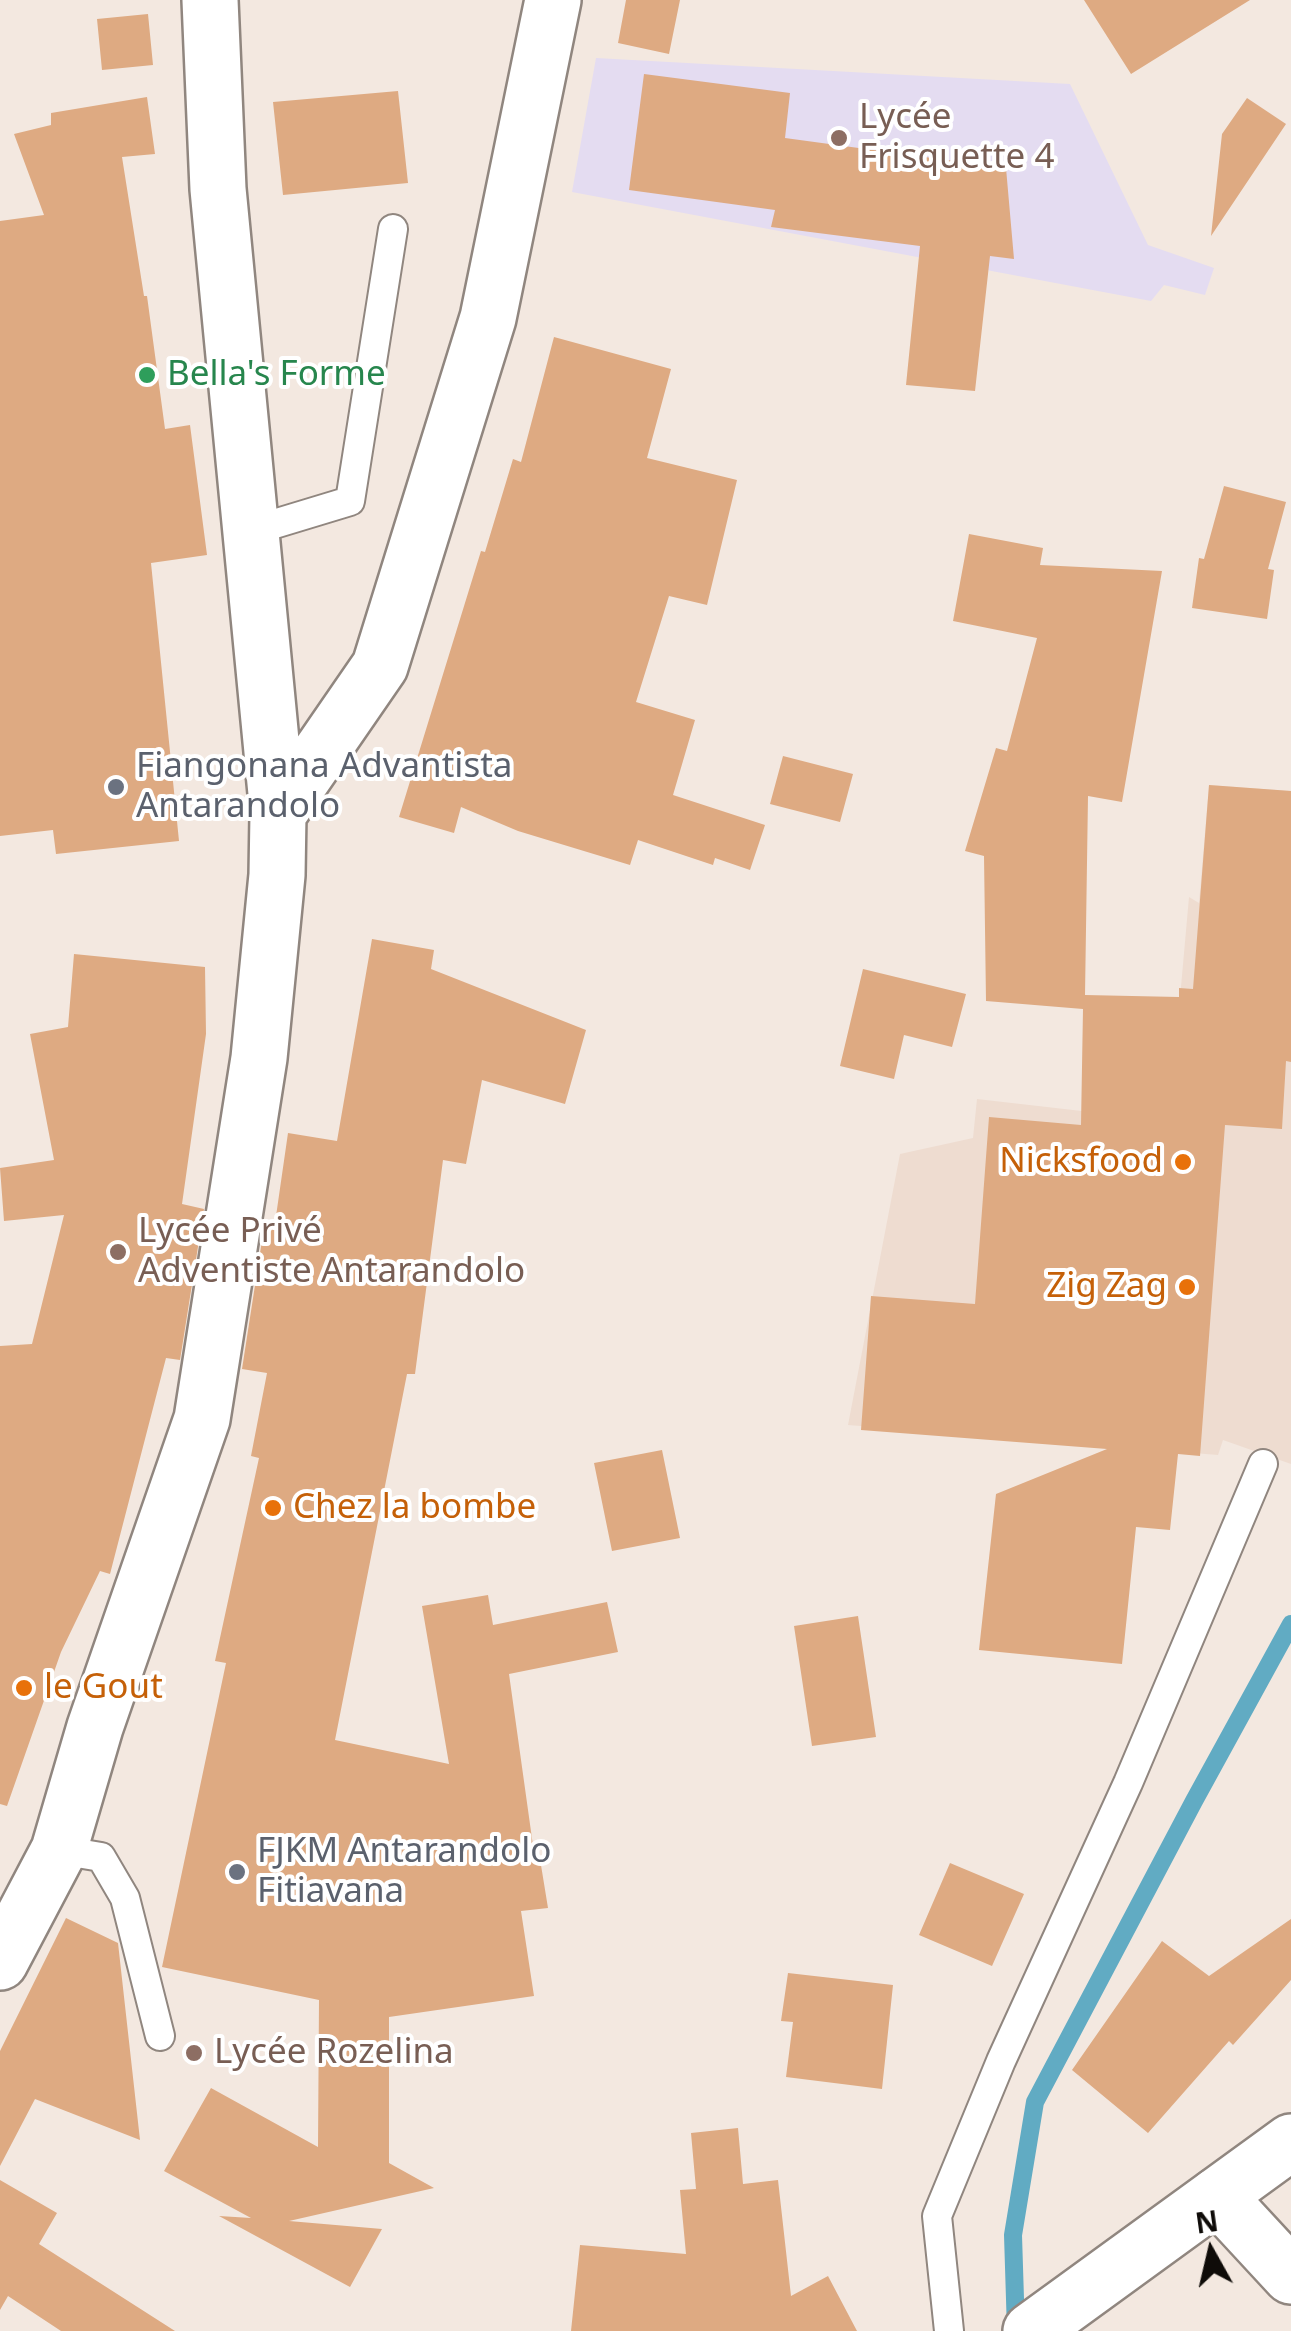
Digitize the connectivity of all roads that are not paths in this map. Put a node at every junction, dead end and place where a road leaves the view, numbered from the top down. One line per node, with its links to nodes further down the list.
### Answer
1 (210, 0): 4 (street)
2 (553, 0): 5 (street)
3 (393, 229): 4 (lane)
4 (252, 531): 5 (street)
5 (278, 814): 7 (street)
6 (1263, 1464): 13 (lane)
7 (59, 1850): 8 (street); 9 (lane)
8 (0, 1962)
9 (160, 2036)
10 (1291, 2142): 11 (street)
11 (1216, 2196): 12 (street); 14 (street)
12 (1291, 2276)
13 (949, 2331)
14 (1032, 2331)

